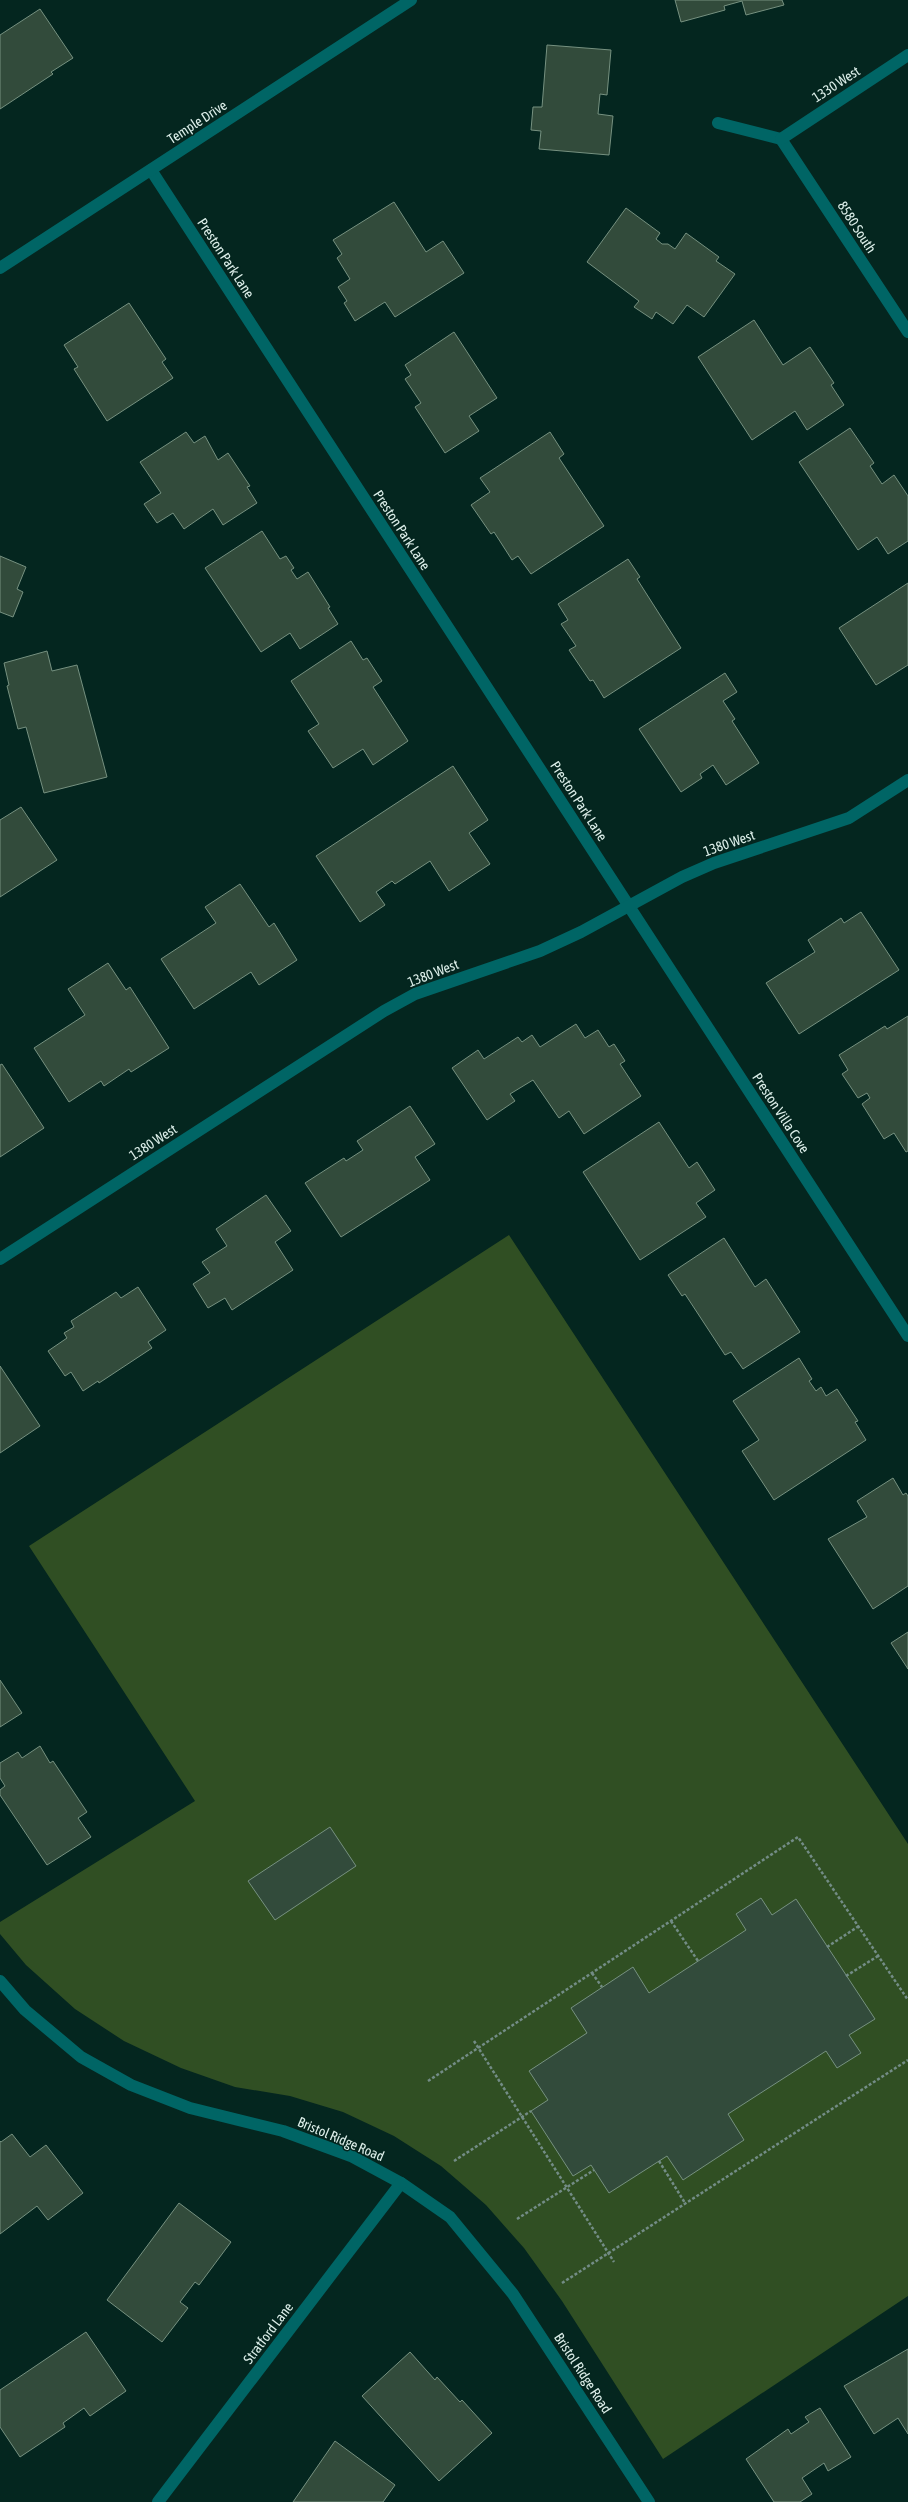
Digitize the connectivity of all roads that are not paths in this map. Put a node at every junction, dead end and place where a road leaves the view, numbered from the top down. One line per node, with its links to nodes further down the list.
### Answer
1 (411, 0): 5 (street, Temple Drive)
2 (908, 55): 4 (street, 1330 West)
3 (718, 123): 4 (street)
4 (781, 138): 7 (street, 8580 South)
5 (151, 170): 6 (street, Temple Drive); 9 (street, Preston Park Lane)
6 (0, 268)
7 (908, 332)
8 (908, 780): 9 (street, 1380 West)
9 (629, 906): 10 (street, 1380 West); 11 (street, Preston Villa Cove)
10 (0, 1259)
11 (908, 1336)
12 (0, 1981): 13 (street, Bristol Ridge Road)
13 (401, 2182): 14 (street, Stratford Lane); 15 (street, Bristol Ridge Road)
14 (158, 2502)
15 (649, 2502)

